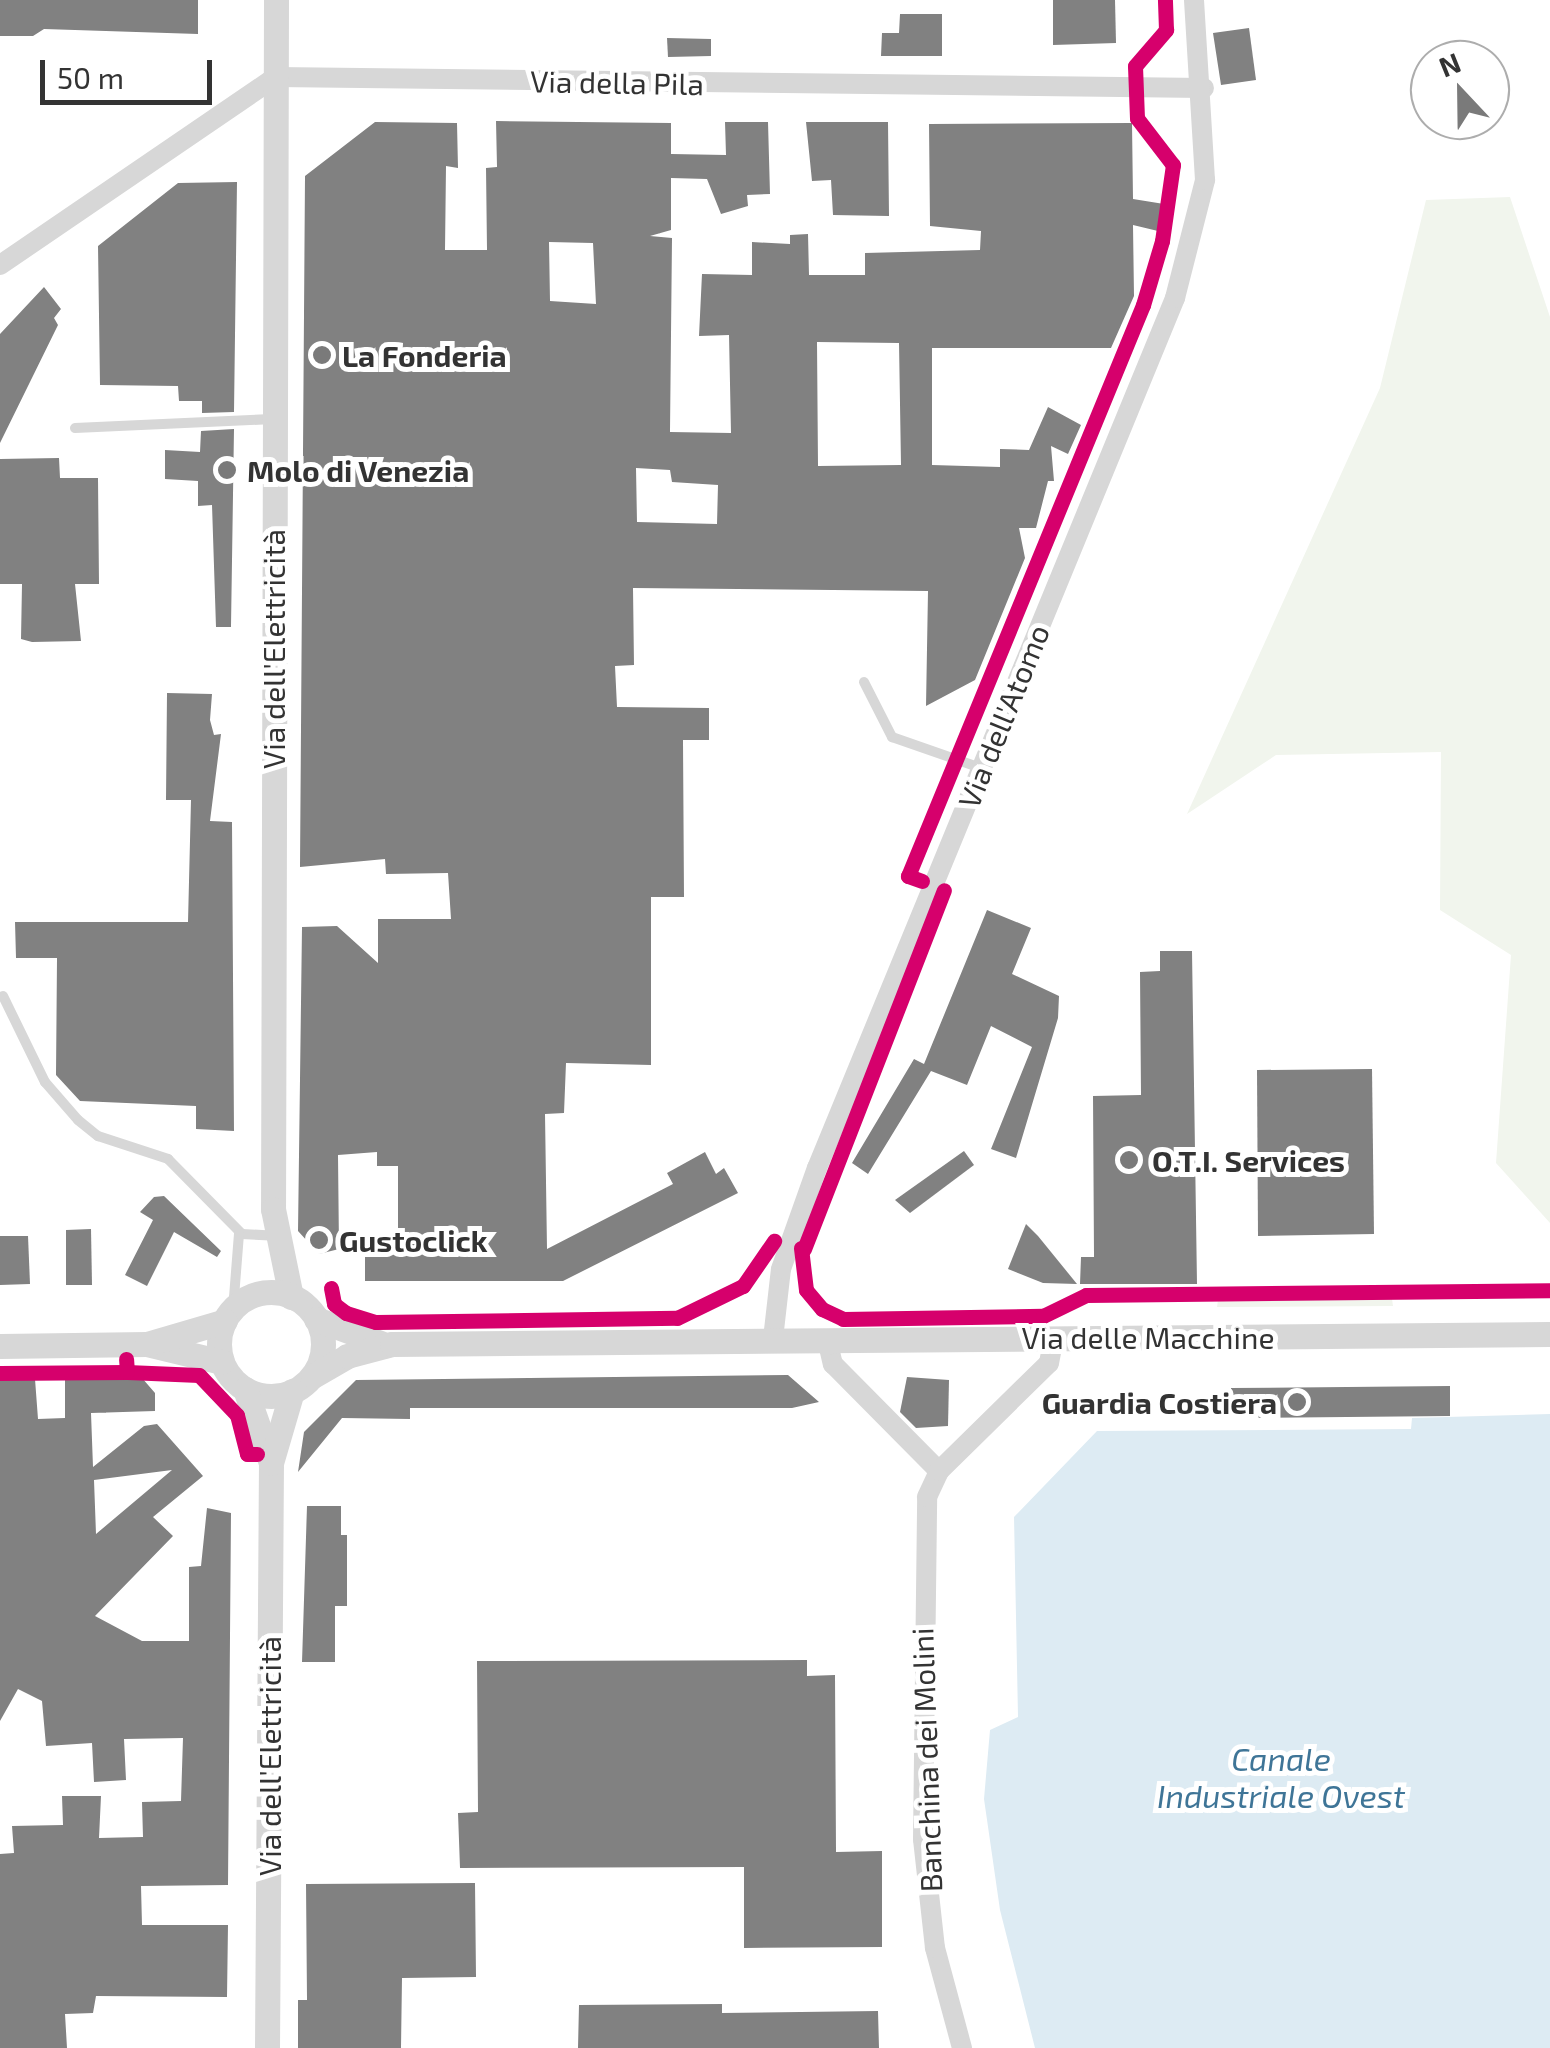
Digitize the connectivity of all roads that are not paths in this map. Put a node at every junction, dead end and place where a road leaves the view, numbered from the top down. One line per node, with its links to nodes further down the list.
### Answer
1 (276, 0): 3 (street, Via dell'Elettricità)
2 (1194, 0): 4 (street)
3 (276, 76): 4 (street, Via della Pila); 5 (street); 6 (street, Via dell'Elettricità)
4 (1204, 88): 9 (street, Via dell'Atomo)
5 (0, 265)
6 (273, 419): 7 (lane); 12 (street, Via dell'Elettricità)
7 (75, 428)
8 (864, 682): 9 (lane)
9 (981, 768): 17 (street, Via dell'Atomo)
10 (3, 996): 11 (lane)
11 (239, 1233): 12 (lane); 14 (lane)
12 (276, 1236): 13 (street, Via dell'Elettricità)
13 (291, 1296): 14 (street); 15 (street)
14 (229, 1316): 20 (street); 23 (street)
15 (316, 1318): 21 (street, Via delle Macchine); 24 (street)
16 (1550, 1334): 19 (street, Via delle Macchine)
17 (774, 1338): 18 (street, Via delle Macchine); 21 (street, Via delle Macchine)
18 (827, 1338): 19 (street, Via delle Macchine); 28 (street)
19 (1054, 1338): 28 (street, Banchina dei Molini)
20 (147, 1344): 22 (street); 23 (street)
21 (386, 1345): 24 (street, Via delle Macchine)
22 (0, 1346)
23 (222, 1362): 25 (street)
24 (313, 1376): 26 (street)
25 (245, 1389): 26 (street); 27 (street, Via dell'Elettricità)
26 (292, 1392): 27 (street, Via dell'Elettricità)
27 (271, 1463): 29 (street, Via dell'Elettricità)
28 (939, 1472): 30 (street, Banchina dei Molini)
29 (267, 2048)
30 (962, 2048)

